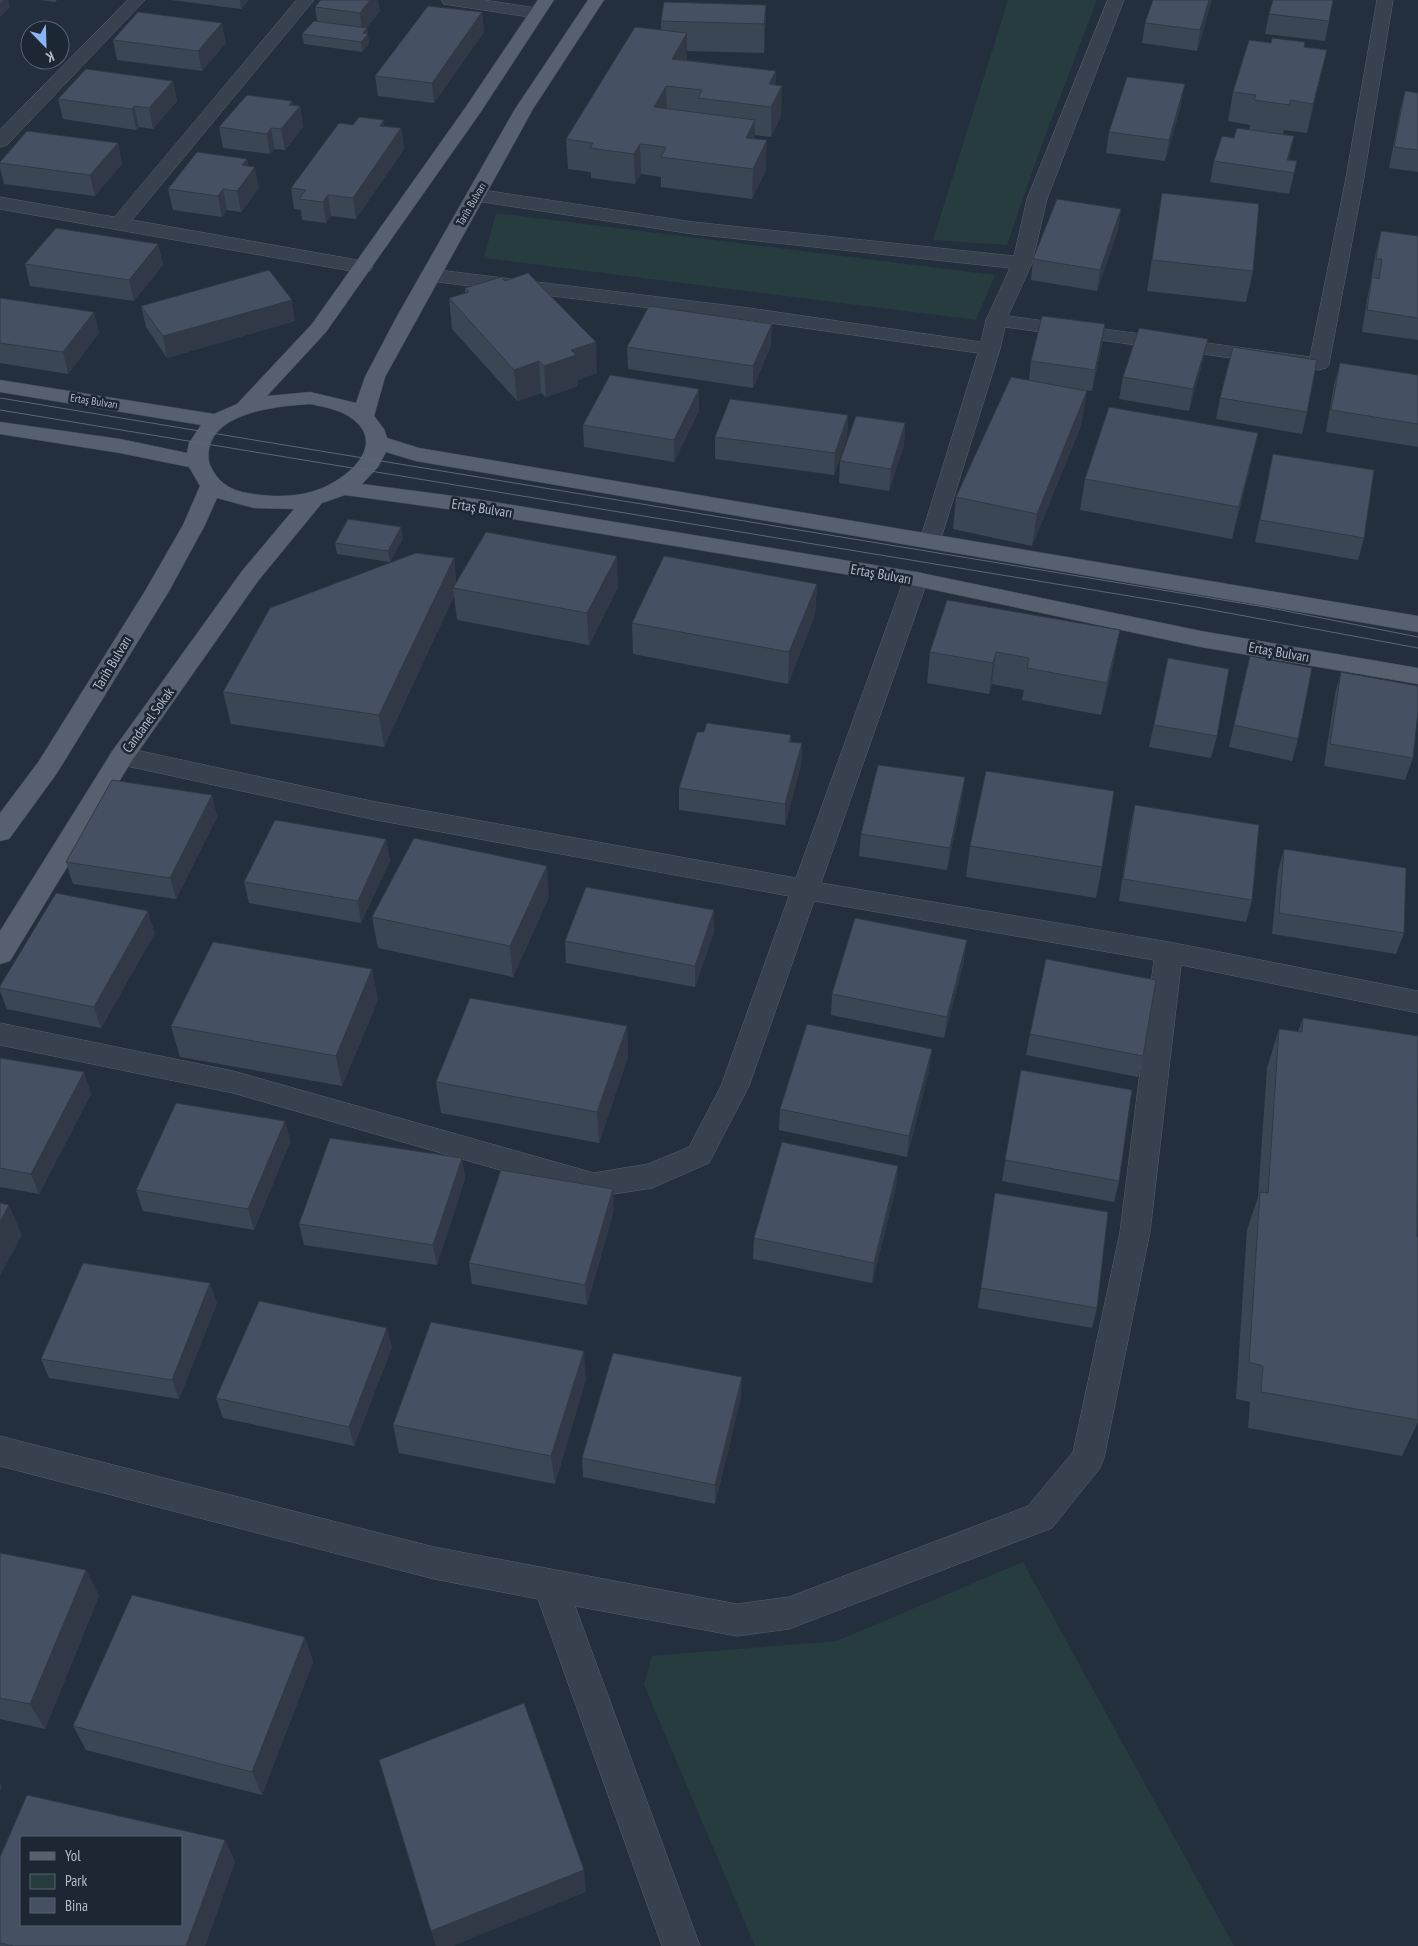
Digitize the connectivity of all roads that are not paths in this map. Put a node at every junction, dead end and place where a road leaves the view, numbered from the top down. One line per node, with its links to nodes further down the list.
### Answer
1 (137, 0): 8 (street)
2 (306, 0): 11 (street)
3 (450, 0): 7 (street)
4 (596, 0): 9 (main road, Tarih Bulvarı)
5 (1116, 0): 12 (street)
6 (1385, 0): 15 (street)
7 (541, 7): 13 (main road)
8 (0, 141)
9 (476, 195): 12 (street); 14 (main road, Tarih Bulvarı)
10 (0, 204): 11 (street)
11 (119, 223): 13 (street)
12 (1022, 263): 15 (street)
13 (363, 267): 18 (main road)
14 (430, 275): 16 (street); 19 (main road, Tarih Bulvarı)
15 (996, 320): 16 (street)
16 (990, 349): 27 (street)
17 (0, 386): 20 (main road, Ertaş Bulvarı)
18 (245, 407): 19 (main road); 20 (main road)
19 (363, 417): 22 (main road)
20 (219, 421): 23 (main road)
21 (0, 428): 23 (main road)
22 (377, 442): 25 (main road); 27 (main road)
23 (197, 462): 24 (main road)
24 (211, 485): 26 (main road); 32 (main road, Tarih Bulvarı)
25 (342, 488): 26 (main road); 28 (main road, Ertaş Bulvarı)
26 (314, 499): 31 (main road, Candanel Sokak)
27 (931, 540): 29 (main road)
28 (916, 579): 30 (main road, Ertaş Bulvarı); 33 (street)
29 (1418, 624)
30 (1418, 676)
31 (122, 756): 33 (street); 35 (main road, Candanel Sokak)
32 (0, 832)
33 (804, 890): 34 (street); 37 (street)
34 (1169, 952): 36 (street); 39 (street)
35 (0, 954)
36 (1418, 1002)
37 (0, 1034)
38 (0, 1451): 39 (street)
39 (550, 1585): 40 (street)
40 (681, 1946)

